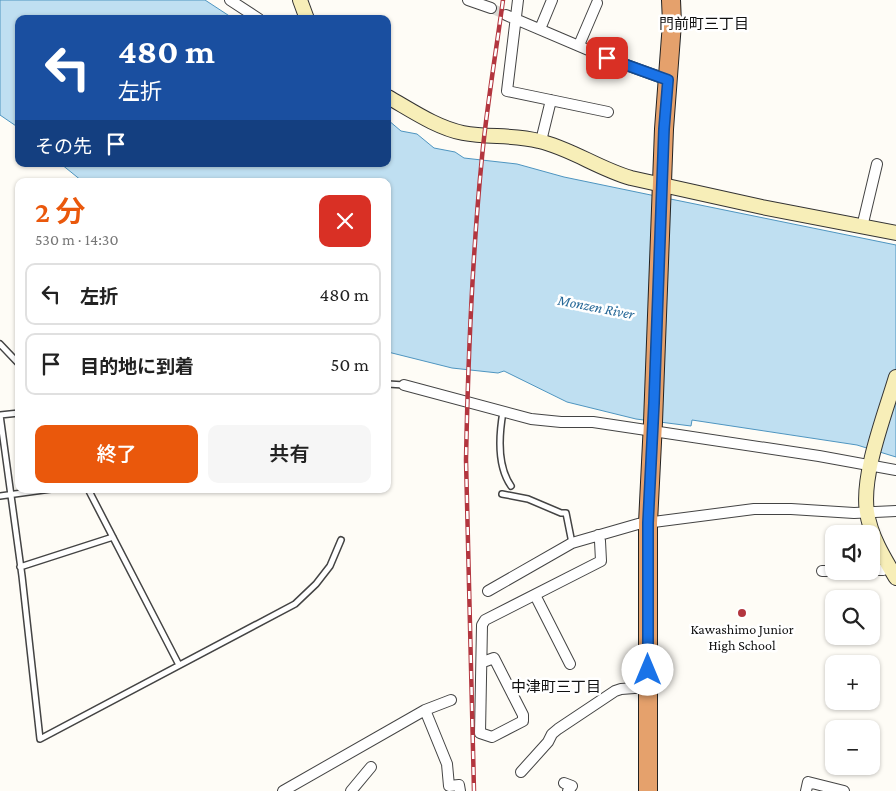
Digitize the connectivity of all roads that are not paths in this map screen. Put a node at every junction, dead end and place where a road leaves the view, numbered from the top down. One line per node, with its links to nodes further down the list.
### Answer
1 (230, 0): 9 (street)
2 (300, 0): 10 (street)
3 (468, 0): 8 (street)
4 (518, 0): 12 (street)
5 (552, 0): 13 (street)
6 (671, 0): 15 (highway)
7 (597, 3): 14 (street)
8 (491, 8)
9 (253, 15)
10 (306, 15)
11 (506, 15): 12 (street)
12 (516, 19): 13 (street); 17 (street)
13 (540, 28): 14 (street)
14 (579, 45): 15 (street)
15 (668, 80): 21 (highway)
16 (391, 99): 19 (street)
17 (551, 100): 18 (street); 19 (street)
18 (608, 112)
19 (541, 141): 21 (street)
20 (877, 164): 22 (street)
21 (662, 188): 22 (street); 31 (highway)
22 (862, 226): 23 (street)
23 (896, 233)
24 (0, 344): 25 (lane)
25 (15, 360)
26 (896, 377): 32 (street)
27 (391, 384): 28 (lane)
28 (404, 385): 29 (street)
29 (503, 411): 31 (street); 35 (lane)
30 (15, 413): 39 (lane)
31 (653, 427): 32 (street); 43 (highway)
32 (874, 463): 33 (street); 34 (street); 42 (street)
33 (896, 470)
34 (896, 476)
35 (511, 486)
36 (24, 493): 39 (lane)
37 (90, 493): 45 (lane)
38 (502, 494): 47 (lane)
39 (10, 495): 40 (lane); 48 (lane)
40 (0, 496)
41 (896, 511): 42 (street)
42 (867, 512): 43 (street); 50 (street)
43 (648, 523): 44 (street); 56 (highway)
44 (598, 535): 47 (street); 52 (street)
45 (113, 537): 48 (lane); 55 (lane)
46 (341, 540): 55 (lane)
47 (572, 543): 51 (street)
48 (20, 567): 55 (lane)
49 (880, 570): 50 (street)
50 (893, 572)
51 (488, 591)
52 (535, 595): 53 (street); 54 (street)
53 (483, 662): 53 (street)
54 (570, 664)
55 (179, 665)
56 (648, 687): 60 (street); 64 (highway)
57 (451, 700): 58 (street)
58 (425, 710): 61 (street); 63 (street)
59 (370, 767): 62 (street)
60 (521, 772)
61 (283, 791)
62 (351, 791)
63 (460, 791)
64 (648, 791)
65 (806, 791): 66 (street)
66 (842, 791)

